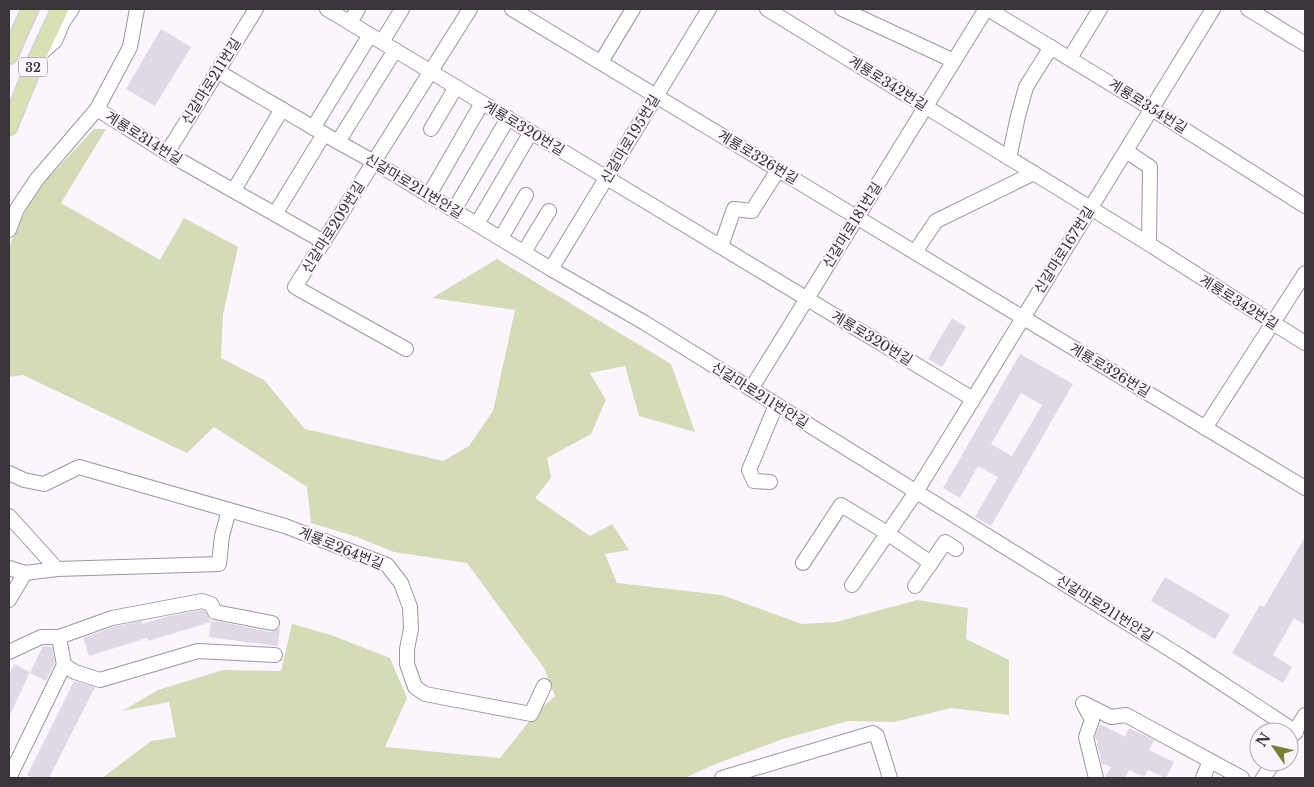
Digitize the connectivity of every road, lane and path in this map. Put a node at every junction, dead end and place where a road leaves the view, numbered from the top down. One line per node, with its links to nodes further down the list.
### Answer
1 (30, 9): 24 (main road, 32)
2 (60, 9): 25 (main road, 32)
3 (72, 9): 25 (street)
4 (137, 9): 36 (street, 계룡로314번길)
5 (256, 9): 29 (street, 신갈마로211번길)
6 (327, 9): 19 (street, 계룡로320번길)
7 (358, 9): 19 (street)
8 (402, 9): 20 (street)
9 (470, 9): 30 (street, 신갈마로209번길)
10 (512, 9): 27 (street, 계룡로326번길)
11 (633, 9): 27 (street)
12 (709, 9): 32 (street, 신갈마로195번길)
13 (767, 9): 34 (street, 계룡로342번길)
14 (842, 9): 28 (street)
15 (987, 9): 22 (street, 계룡로354번길); 28 (street, 신갈마로181번길)
16 (1100, 9): 26 (street)
17 (1213, 9): 35 (street, 신갈마로167번길)
18 (1248, 9): 21 (street)
19 (350, 22): 20 (street, 계룡로320번길)
20 (376, 38): 23 (street, 계룡로320번길); 41 (street)
21 (1305, 44)
22 (1051, 47): 26 (street, 계룡로354번길); 46 (street)
23 (395, 50): 30 (street, 계룡로320번길); 43 (street)
24 (9, 56)
25 (37, 58): 39 (main road, 32)
26 (1070, 58): 35 (street, 계룡로354번길)
27 (601, 62): 32 (street, 계룡로326번길)
28 (954, 62): 34 (street, 신갈마로181번길)
29 (217, 71): 37 (street, 신갈마로211번안길); 45 (street, 신갈마로211번길)
30 (431, 72): 31 (street, 계룡로320번길); 47 (street, 신갈마로209번길)
31 (456, 87): 33 (street, 계룡로320번길); 40 (street)
32 (656, 96): 48 (street, 계룡로326번길); 50 (street, 신갈마로195번길)
33 (482, 103): 38 (street, 계룡로320번길); 52 (street)
34 (926, 107): 46 (street, 계룡로342번길); 59 (street, 신갈마로181번길)
35 (1152, 108): 44 (street, 신갈마로167번길); 54 (street, 계룡로354번길)
36 (97, 109): 45 (street, 계룡로314번길); 61 (street)
37 (282, 109): 41 (street, 신갈마로211번안길); 51 (street)
38 (508, 118): 42 (street, 계룡로320번길); 56 (street)
39 (9, 127)
40 (431, 129)
41 (318, 131): 43 (street, 신갈마로211번안길); 58 (street)
42 (531, 132): 50 (street, 계룡로320번길); 60 (street)
43 (338, 142): 47 (street, 신갈마로211번안길)
44 (1126, 151): 55 (street, 신갈마로167번길); 64 (street)
45 (167, 153): 51 (street, 계룡로314번길)
46 (1009, 158): 49 (street, 계룡로342번길)
47 (374, 162): 52 (street, 신갈마로211번안길); 63 (street, 신갈마로209번길)
48 (778, 170): 59 (street, 계룡로326번길); 65 (street)
49 (1034, 174): 55 (street, 계룡로342번길); 67 (street)
50 (606, 177): 65 (street, 계룡로320번길); 68 (street, 신갈마로195번길)
51 (234, 190): 58 (street, 계룡로314번길)
52 (429, 195): 56 (street, 신갈마로211번안길)
53 (526, 195): 62 (street)
54 (1305, 206)
55 (1090, 208): 64 (street, 계룡로342번길); 71 (street, 신갈마로167번길)
56 (454, 210): 60 (street, 신갈마로211번안길)
57 (549, 211): 66 (street)
58 (276, 214): 63 (street, 계룡로314번길)
59 (857, 218): 67 (street, 계룡로326번길); 70 (street, 신갈마로181번길)
60 (477, 224): 62 (street, 신갈마로211번안길)
61 (9, 230)
62 (501, 238): 66 (street, 신갈마로211번안길)
63 (324, 242): 74 (street, 신갈마로209번길)
64 (1149, 244): 72 (street, 계룡로342번길)
65 (721, 246): 70 (street, 계룡로320번길)
66 (524, 252): 68 (street, 신갈마로211번안길)
67 (915, 252): 71 (street, 계룡로326번길)
68 (550, 268): 75 (street, 신갈마로211번안길)
69 (1305, 273): 72 (street)
70 (807, 298): 75 (street, 신갈마로181번길); 76 (street, 계룡로320번길)
71 (1023, 318): 76 (street, 신갈마로167번길); 78 (street, 계룡로326번길)
72 (1273, 323): 73 (street, 계룡로342번길); 78 (street)
73 (1305, 342)
74 (406, 349)
75 (751, 389): 77 (street, 신갈마로211번안길)
76 (973, 399): 82 (street, 신갈마로167번길)
77 (776, 405): 80 (street); 82 (street, 신갈마로211번안길)
78 (1205, 428): 81 (street, 계룡로326번길)
79 (9, 473): 83 (street, 계룡로264번길)
80 (770, 482)
81 (1305, 488)
82 (916, 492): 85 (street, 신갈마로167번길); 101 (street, 신갈마로211번안길)
83 (228, 510): 90 (street); 100 (street, 계룡로264번길)
84 (9, 516): 90 (street)
85 (886, 533): 87 (street); 88 (street); 92 (street, 신갈마로167번길)
86 (956, 549): 88 (street)
87 (803, 563)
88 (931, 563): 93 (street)
89 (9, 568): 91 (street)
90 (57, 569): 91 (street)
91 (25, 572): 94 (street)
92 (852, 585)
93 (915, 586)
94 (9, 600)
95 (272, 623): 96 (street)
96 (59, 636): 97 (street); 99 (street)
97 (9, 652)
98 (275, 655): 99 (street)
99 (64, 665): 103 (street)
100 (544, 686)
101 (1273, 722)
102 (1210, 761): 106 (street); 107 (street); 108 (street)
103 (9, 778)
104 (722, 778): 105 (street)
105 (890, 778)
106 (1096, 778)
107 (1204, 778)
108 (1242, 778)

